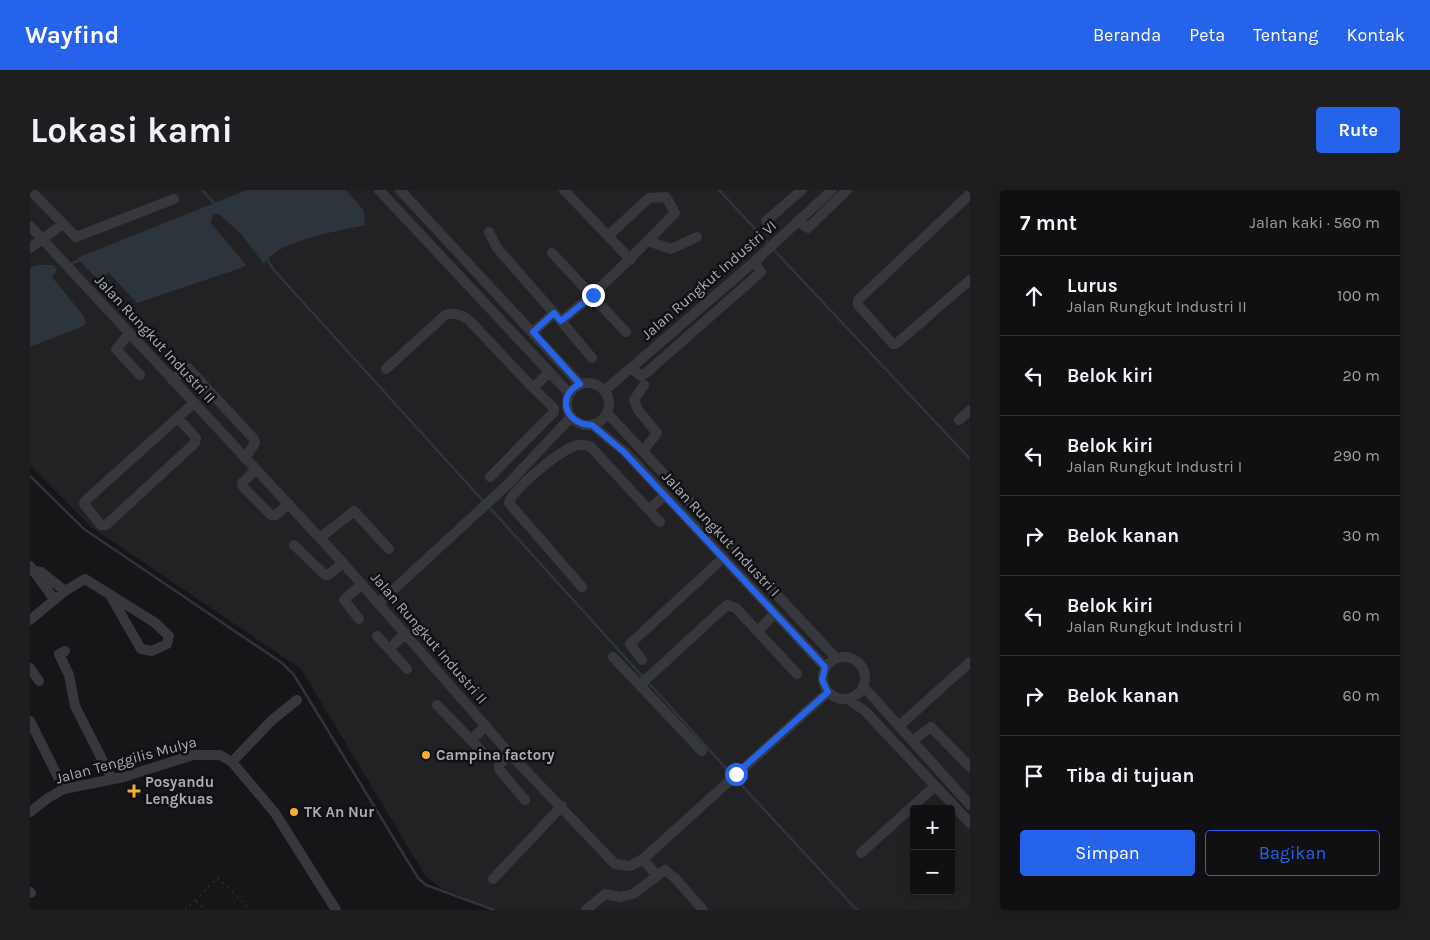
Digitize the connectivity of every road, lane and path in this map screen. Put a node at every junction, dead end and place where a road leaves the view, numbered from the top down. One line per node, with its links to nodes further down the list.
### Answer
1 (30, 190): 13 (street)
2 (379, 190): 37 (street)
3 (400, 190): 31 (street)
4 (564, 190): 16 (street)
5 (802, 190): 11 (street)
6 (832, 190): 12 (street, Jalan Rungkut Industri VI)
7 (847, 190): 12 (street)
8 (967, 190): 9 (street)
9 (970, 193): 24 (street)
10 (174, 199): 13 (street)
11 (766, 221)
12 (798, 222): 23 (street, Jalan Rungkut Industri VI)
13 (63, 224): 18 (street)
14 (30, 226): 18 (street, Jalan Rungkut Industri II)
15 (490, 232): 28 (street)
16 (608, 236): 19 (street); 22 (street)
17 (697, 237): 19 (street)
18 (42, 239): 20 (street); 33 (street, Jalan Rungkut Industri II)
19 (648, 241): 22 (street)
20 (30, 248)
21 (552, 253): 25 (street)
22 (631, 260): 25 (street)
23 (754, 262): 26 (street, Jalan Rungkut Industri VI); 27 (street)
24 (970, 280)
25 (593, 295): 28 (street); 32 (street)
26 (713, 298): 27 (street); 29 (street, Jalan Rungkut Industri VI)
27 (721, 306): 30 (street)
28 (557, 317): 31 (street); 34 (street)
29 (686, 322): 30 (street); 35 (street, Jalan Rungkut Industri VI)
30 (693, 330): 35 (street)
31 (533, 332): 40 (street)
32 (626, 332)
33 (129, 334): 38 (street); 39 (street, Jalan Rungkut Industri II)
34 (592, 358)
35 (631, 368): 43 (street, Jalan Rungkut Industri VI)
36 (386, 370): 42 (street)
37 (549, 372): 42 (street); 44 (street)
38 (140, 375)
39 (172, 380): 45 (street, Jalan Rungkut Industri II); 53 (street)
40 (580, 384): 43 (street); 44 (street)
41 (644, 385): 52 (street)
42 (533, 388): 55 (street)
43 (604, 391): 47 (street)
44 (569, 394): 48 (street)
45 (194, 403): 49 (street); 53 (street, Jalan Rungkut Industri II)
46 (970, 410): 50 (street)
47 (607, 413): 51 (street); 52 (street, Jalan Rungkut Industri I)
48 (571, 417): 51 (street); 56 (street)
49 (178, 418): 49 (street)
50 (959, 420)
51 (592, 425): 57 (street, Jalan Rungkut Industri I)
52 (643, 451): 82 (street, Jalan Rungkut Industri I)
53 (246, 458): 54 (street, Jalan Rungkut Industri II)
54 (256, 469): 58 (street, Jalan Rungkut Industri II); 58 (street)
55 (490, 477)
56 (511, 489): 59 (street); 68 (street); 72 (street)
57 (665, 495): 59 (street); 64 (street, Jalan Rungkut Industri I)
58 (289, 504): 61 (street, Jalan Rungkut Industri II)
59 (649, 510): 60 (street)
60 (660, 522)
61 (320, 538): 63 (street); 65 (street, Jalan Rungkut Industri II)
62 (294, 545): 65 (street)
63 (389, 548)
64 (723, 558): 73 (street, Jalan Rungkut Industri I); 83 (street)
65 (343, 563): 67 (street, Jalan Rungkut Industri II)
66 (32, 569): 69 (street); 71 (street)
67 (362, 584): 72 (street, Jalan Rungkut Industri II); 74 (street)
68 (582, 587)
69 (65, 591): 70 (street); 71 (street)
70 (110, 595): 70 (street)
71 (54, 599): 75 (street)
72 (379, 603): 77 (street, Jalan Rungkut Industri II)
73 (775, 613): 76 (street); 85 (street, Jalan Rungkut Industri I)
74 (359, 619)
75 (30, 620)
76 (758, 631): 88 (street); 89 (street)
77 (406, 633): 79 (street); 97 (street, Jalan Rungkut Industri II)
78 (377, 636): 79 (street)
79 (389, 649): 87 (street)
80 (65, 651): 106 (street)
81 (613, 657): 89 (street)
82 (836, 658): 85 (street); 91 (street)
83 (642, 660)
84 (970, 662): 98 (street)
85 (825, 667): 92 (street)
86 (30, 668): 90 (street)
87 (407, 669)
88 (798, 674)
89 (644, 680): 101 (street)
90 (39, 681)
91 (864, 686): 93 (street); 98 (street)
92 (828, 692): 93 (street); 117 (street, Jalan Rungkut Industri II)
93 (848, 699): 107 (street)
94 (297, 700): 104 (street)
95 (437, 705): 99 (street)
96 (30, 721): 108 (street)
97 (486, 726): 99 (street); 102 (street, Jalan Rungkut Industri II)
98 (899, 726): 100 (street)
99 (471, 740): 103 (street)
100 (912, 741): 105 (street); 111 (street)
101 (702, 751)
102 (510, 754): 109 (street); 112 (street, Jalan Rungkut Industri II)
103 (487, 757)
104 (232, 762): 106 (street, Jalan Tenggilis Mulya); 121 (street)
105 (970, 767)
106 (112, 779): 108 (street, Jalan Tenggilis Mulya)
107 (935, 786): 110 (street); 115 (street)
108 (64, 789): 113 (street, Jalan Tenggilis Mulya)
109 (525, 800)
110 (920, 805)
111 (970, 805)
112 (562, 806): 117 (street, Jalan Rungkut Industri II); 119 (street)
113 (31, 810)
114 (910, 813): 116 (street)
115 (970, 823)
116 (861, 853)
117 (643, 859): 118 (street)
118 (657, 876): 125 (street); 126 (street)
119 (493, 879)
120 (195, 900): 122 (path); 123 (path); 124 (path)
121 (334, 909)
122 (185, 910)
123 (206, 910)
124 (251, 910)
125 (586, 910)
126 (703, 910)

